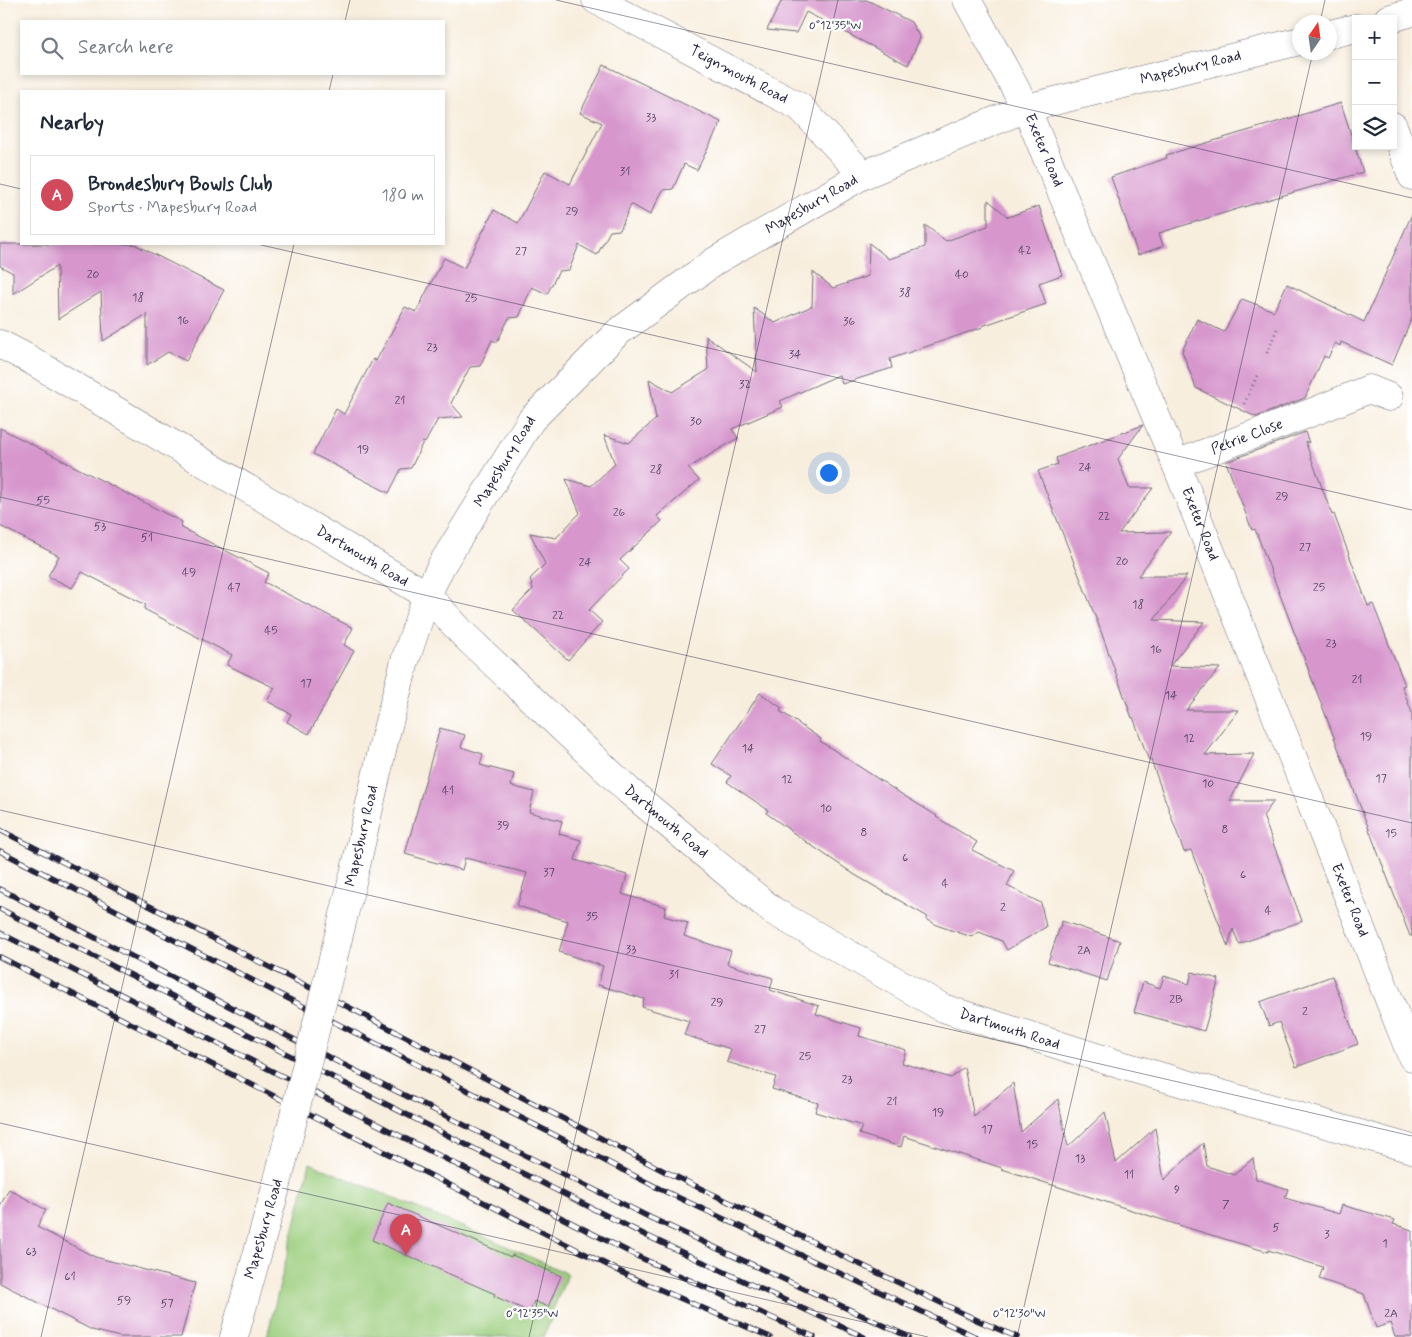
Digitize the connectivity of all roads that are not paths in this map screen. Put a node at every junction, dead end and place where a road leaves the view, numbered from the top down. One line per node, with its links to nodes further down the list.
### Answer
1 (596, 0): 9 (street, Teignmouth Road)
2 (967, 0): 6 (street, Exeter Road)
3 (1352, 29): 4 (street)
4 (1337, 32)
5 (1292, 43): 6 (street, Mapesbury Road)
6 (1026, 108): 9 (street, Mapesbury Road); 12 (street, Exeter Road)
7 (1397, 136): 8 (street)
8 (1409, 165)
9 (863, 175): 13 (street, Mapesbury Road)
10 (0, 344): 13 (street, Dartmouth Road)
11 (1389, 398): 12 (street, Petrie Close)
12 (1176, 464): 14 (street, Exeter Road)
13 (427, 595): 15 (street, Dartmouth Road); 16 (street, Mapesbury Road, bridge)
14 (1412, 1057)
15 (1412, 1149)
16 (234, 1337)

